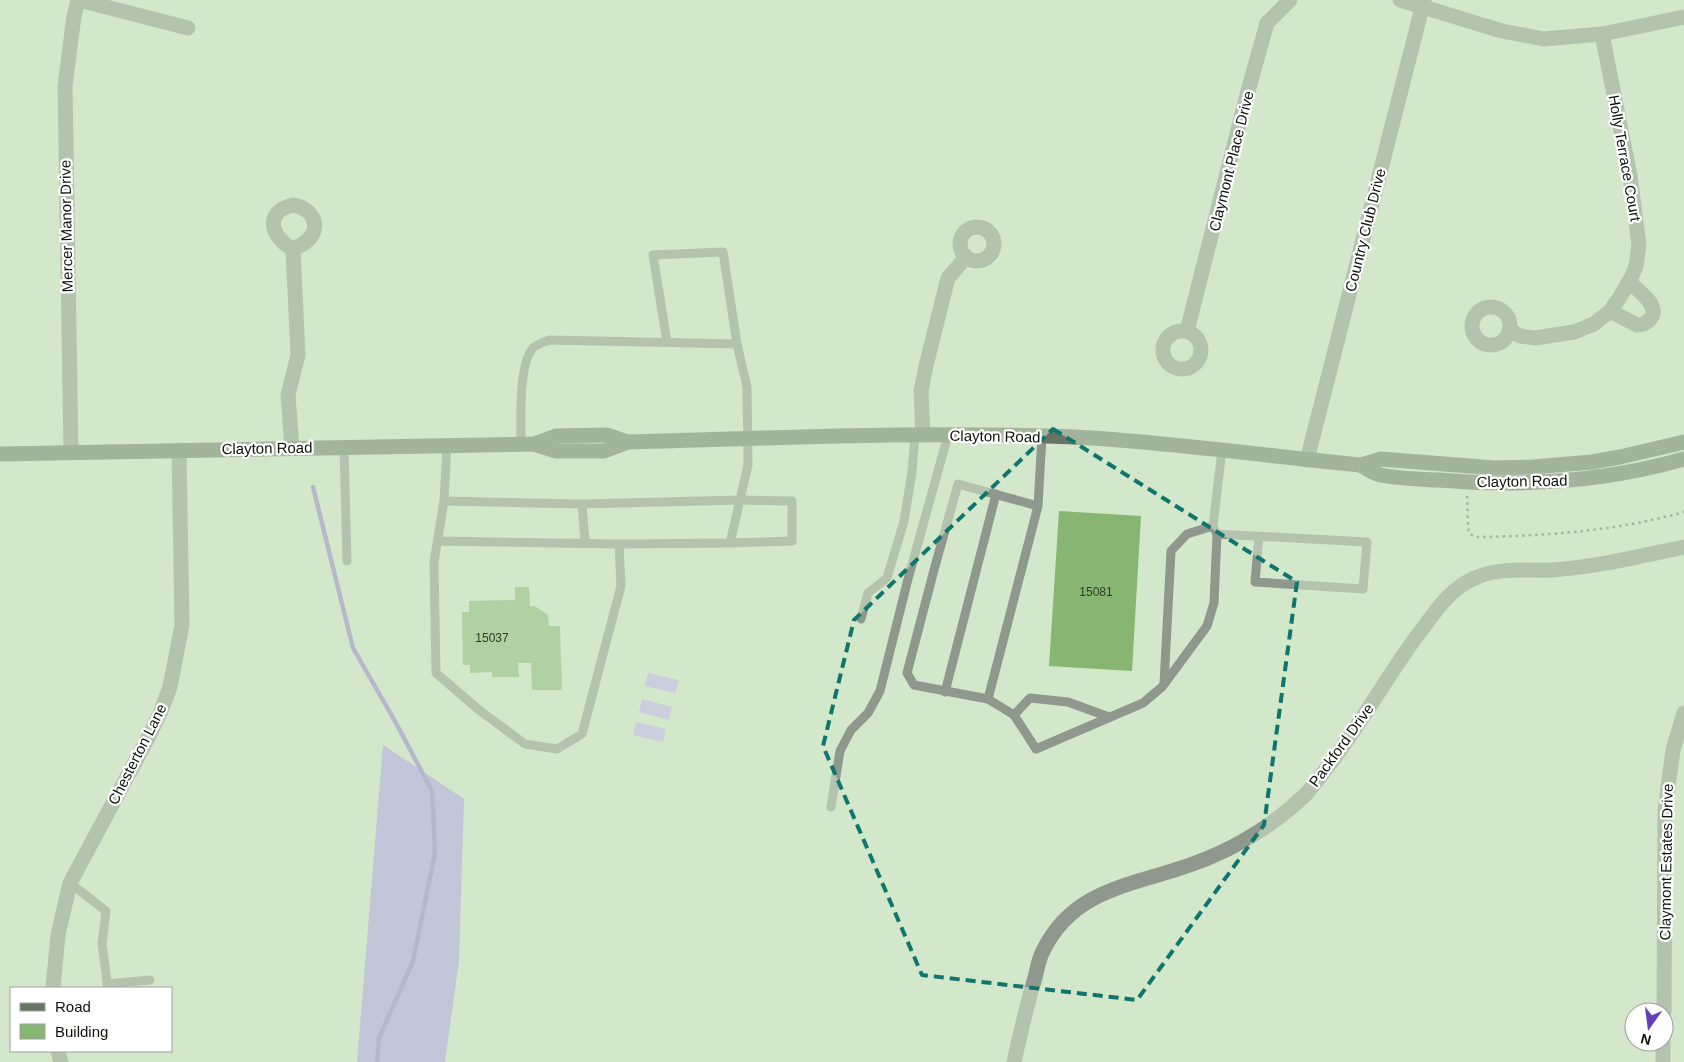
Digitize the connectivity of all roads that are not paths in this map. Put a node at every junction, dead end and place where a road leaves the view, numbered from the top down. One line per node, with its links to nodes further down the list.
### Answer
1 (79, 0): 6 (street); 27 (street, Mercer Manor Drive)
2 (1290, 0): 13 (street, Claymont Place Drive)
3 (1400, 0): 4 (street)
4 (1423, 4): 7 (street); 30 (street, Country Club Drive)
5 (1684, 17): 7 (street)
6 (188, 28)
7 (1602, 34): 10 (street, Holly Terrace Court)
8 (294, 249): 24 (street)
9 (966, 258): 16 (street)
10 (1629, 282): 11 (street, Holly Terrace Court); 11 (street)
11 (1610, 311): 12 (street, Holly Terrace Court)
12 (1510, 330)
13 (1186, 331)
14 (666, 342): 15 (lane); 15 (lane); 21 (lane)
15 (737, 344): 19 (lane)
16 (919, 435): 17 (main road, Clayton Road); 19 (main road, Clayton Road); 45 (lane)
17 (948, 435): 18 (main road, Clayton Road); 52 (lane)
18 (1042, 436): 26 (main road, Clayton Road); 36 (lane)
19 (746, 439): 21 (main road, Clayton Road); 33 (lane)
20 (1684, 442): 31 (main road, Clayton Road)
21 (528, 444): 22 (main road, Clayton Road)
22 (447, 445): 23 (main road, Clayton Road); 34 (lane)
23 (344, 447): 24 (main road, Clayton Road); 44 (lane)
24 (292, 448): 25 (main road, Clayton Road)
25 (179, 450): 27 (main road, Clayton Road); 53 (street, Chesterton Lane)
26 (1222, 450): 30 (main road, Clayton Road); 37 (lane)
27 (71, 452): 28 (main road, Clayton Road)
28 (0, 454)
29 (1684, 459): 31 (main road, Clayton Road)
30 (1307, 460): 31 (main road, Clayton Road)
31 (1361, 465)
32 (996, 494): 36 (lane); 47 (lane); 47 (lane)
33 (740, 500): 35 (lane); 41 (lane); 41 (lane)
34 (444, 501): 35 (lane); 39 (lane)
35 (582, 504): 40 (lane)
36 (1038, 506): 48 (lane)
37 (1215, 530): 38 (lane); 46 (lane); 46 (lane)
38 (1259, 536): 38 (lane)
39 (439, 541): 40 (lane); 42 (lane)
40 (585, 542): 42 (lane)
41 (730, 543): 42 (lane)
42 (618, 544)
43 (1684, 547): 58 (street, Packford Drive)
44 (346, 561)
45 (861, 619)
46 (1164, 684): 51 (lane)
47 (945, 692): 48 (lane)
48 (988, 699): 50 (lane)
49 (1684, 713): 57 (street, Claymont Estates Drive)
50 (1014, 715): 51 (lane); 51 (lane)
51 (1109, 717)
52 (831, 807)
53 (70, 883): 55 (lane); 56 (street, Chesterton Lane)
54 (150, 980): 55 (lane)
55 (107, 986)
56 (53, 987)
57 (1664, 1002)
58 (1014, 1062)

